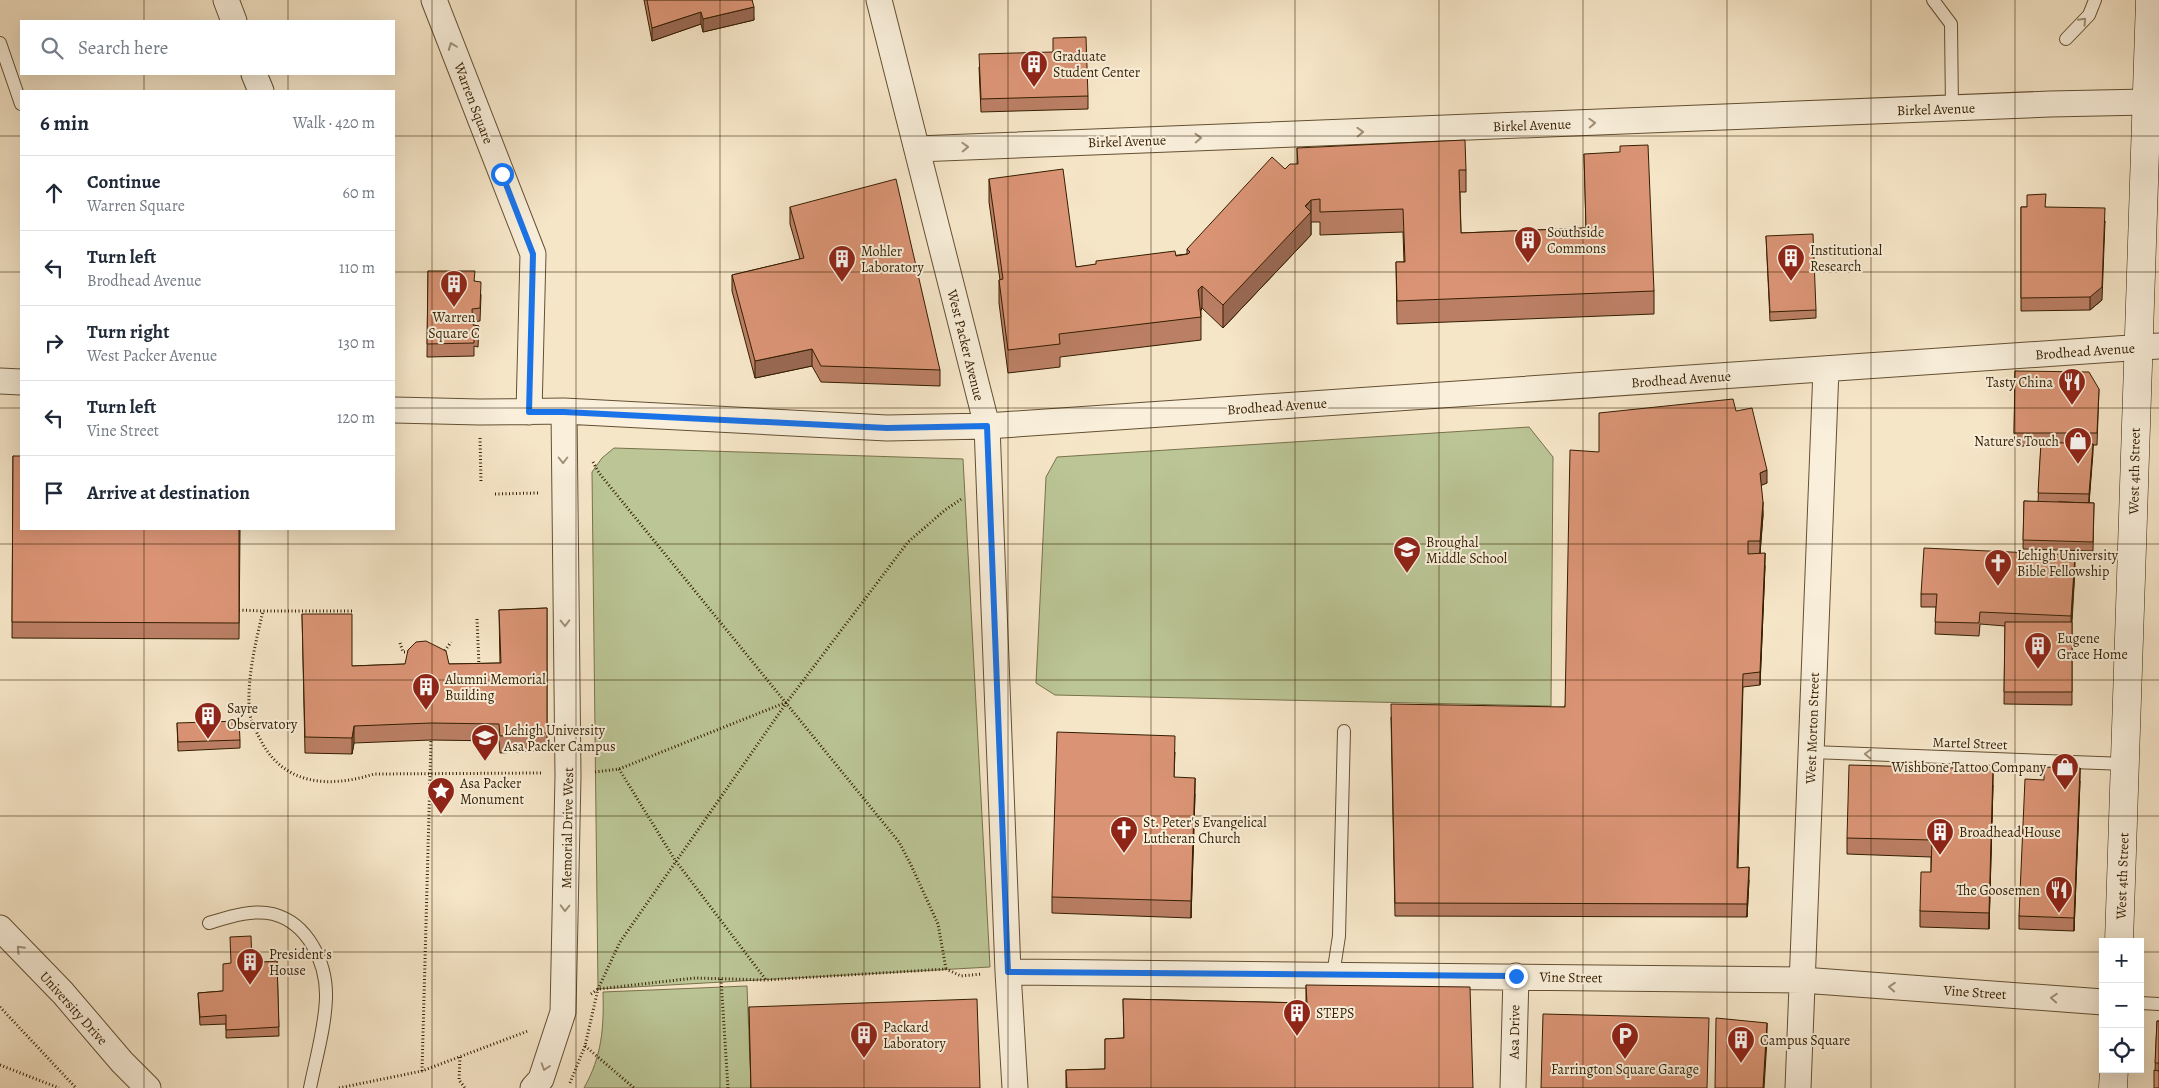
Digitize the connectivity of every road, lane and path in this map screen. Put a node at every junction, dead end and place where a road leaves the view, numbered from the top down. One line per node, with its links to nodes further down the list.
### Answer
1 (226, 0): 7 (street)
2 (434, 0): 21 (street, Warren Square, one-way to 2)
3 (879, 0): 15 (street, West Packer Avenue)
4 (1933, 0): 14 (lane)
5 (2094, 0): 8 (lane, one-way to 5)
6 (2150, 0): 13 (main road, West 4th Street)
7 (234, 20)
8 (2066, 39)
9 (0, 43): 12 (lane)
10 (254, 75): 11 (street)
11 (261, 90)
12 (20, 101)
13 (2147, 102): 14 (street, Birkel Avenue); 16 (main road, West 4th Street)
14 (1952, 109): 15 (street, Birkel Avenue, one-way to 14)
15 (917, 149): 23 (street, West Packer Avenue)
16 (2148, 347): 17 (street, Brodhead Avenue); 43 (main road, West 4th Street)
17 (1826, 369): 23 (street, Brodhead Avenue); 42 (street, West Morton Street)
18 (0, 381): 19 (street)
19 (20, 382)
20 (395, 410): 21 (street, Brodhead Avenue)
21 (529, 412): 22 (street, Brodhead Avenue)
22 (564, 412): 23 (street, Brodhead Avenue); 63 (street, Memorial Drive West, one-way to 63)
23 (987, 426): 51 (street, West Packer Avenue)
24 (590, 458): 39 (path)
25 (481, 460): 26 (path)
26 (481, 482)
27 (540, 493): 28 (path)
28 (495, 494)
29 (945, 510): 39 (path)
30 (239, 610): 31 (path)
31 (262, 611): 32 (path); 45 (path)
32 (352, 611)
33 (477, 619): 38 (path)
34 (451, 642): 37 (path)
35 (400, 644): 36 (path)
36 (418, 652)
37 (435, 652)
38 (479, 671)
39 (787, 702): 46 (path); 46 (path); 50 (path)
40 (1344, 731): 52 (lane)
41 (431, 740): 45 (path)
42 (1812, 752): 43 (lane, Martel Street, one-way to 42); 57 (street, West Morton Street)
43 (2126, 764): 49 (main road, West 4th Street)
44 (532, 772): 45 (path)
45 (429, 775): 67 (path)
46 (675, 860): 56 (path); 58 (path)
47 (209, 923): 72 (lane)
48 (0, 928): 71 (street, University Drive, one-way to 48)
49 (2119, 938)
50 (946, 969): 53 (path); 56 (path)
51 (1008, 972): 52 (street, Vine Street); 79 (street, West Packer Avenue)
52 (1334, 975): 54 (street, Vine Street)
53 (961, 976)
54 (1516, 976): 57 (street, Vine Street); 80 (street, Asa Drive)
55 (721, 980): 56 (path); 58 (path); 78 (path)
56 (766, 980)
57 (1802, 980): 59 (street, Vine Street, one-way to 57); 81 (street, West Morton Street)
58 (598, 989): 64 (path)
59 (2099, 1002)
60 (2144, 1004): 61 (lane)
61 (2159, 1004)
62 (0, 1007): 70 (path)
63 (563, 1012): 65 (path); 75 (street, Memorial Drive West, one-way to 75)
64 (585, 1046): 76 (path); 77 (path)
65 (460, 1057): 67 (path); 74 (path)
66 (0, 1065): 69 (path)
67 (422, 1071): 73 (path)
68 (2114, 1073): 82 (main road)
69 (59, 1088)
70 (76, 1088)
71 (148, 1088)
72 (310, 1088)
73 (339, 1088)
74 (465, 1088)
75 (533, 1088)
76 (568, 1088)
77 (634, 1088)
78 (728, 1088)
79 (1015, 1088)
80 (1513, 1088)
81 (1798, 1088)
82 (2113, 1088)

